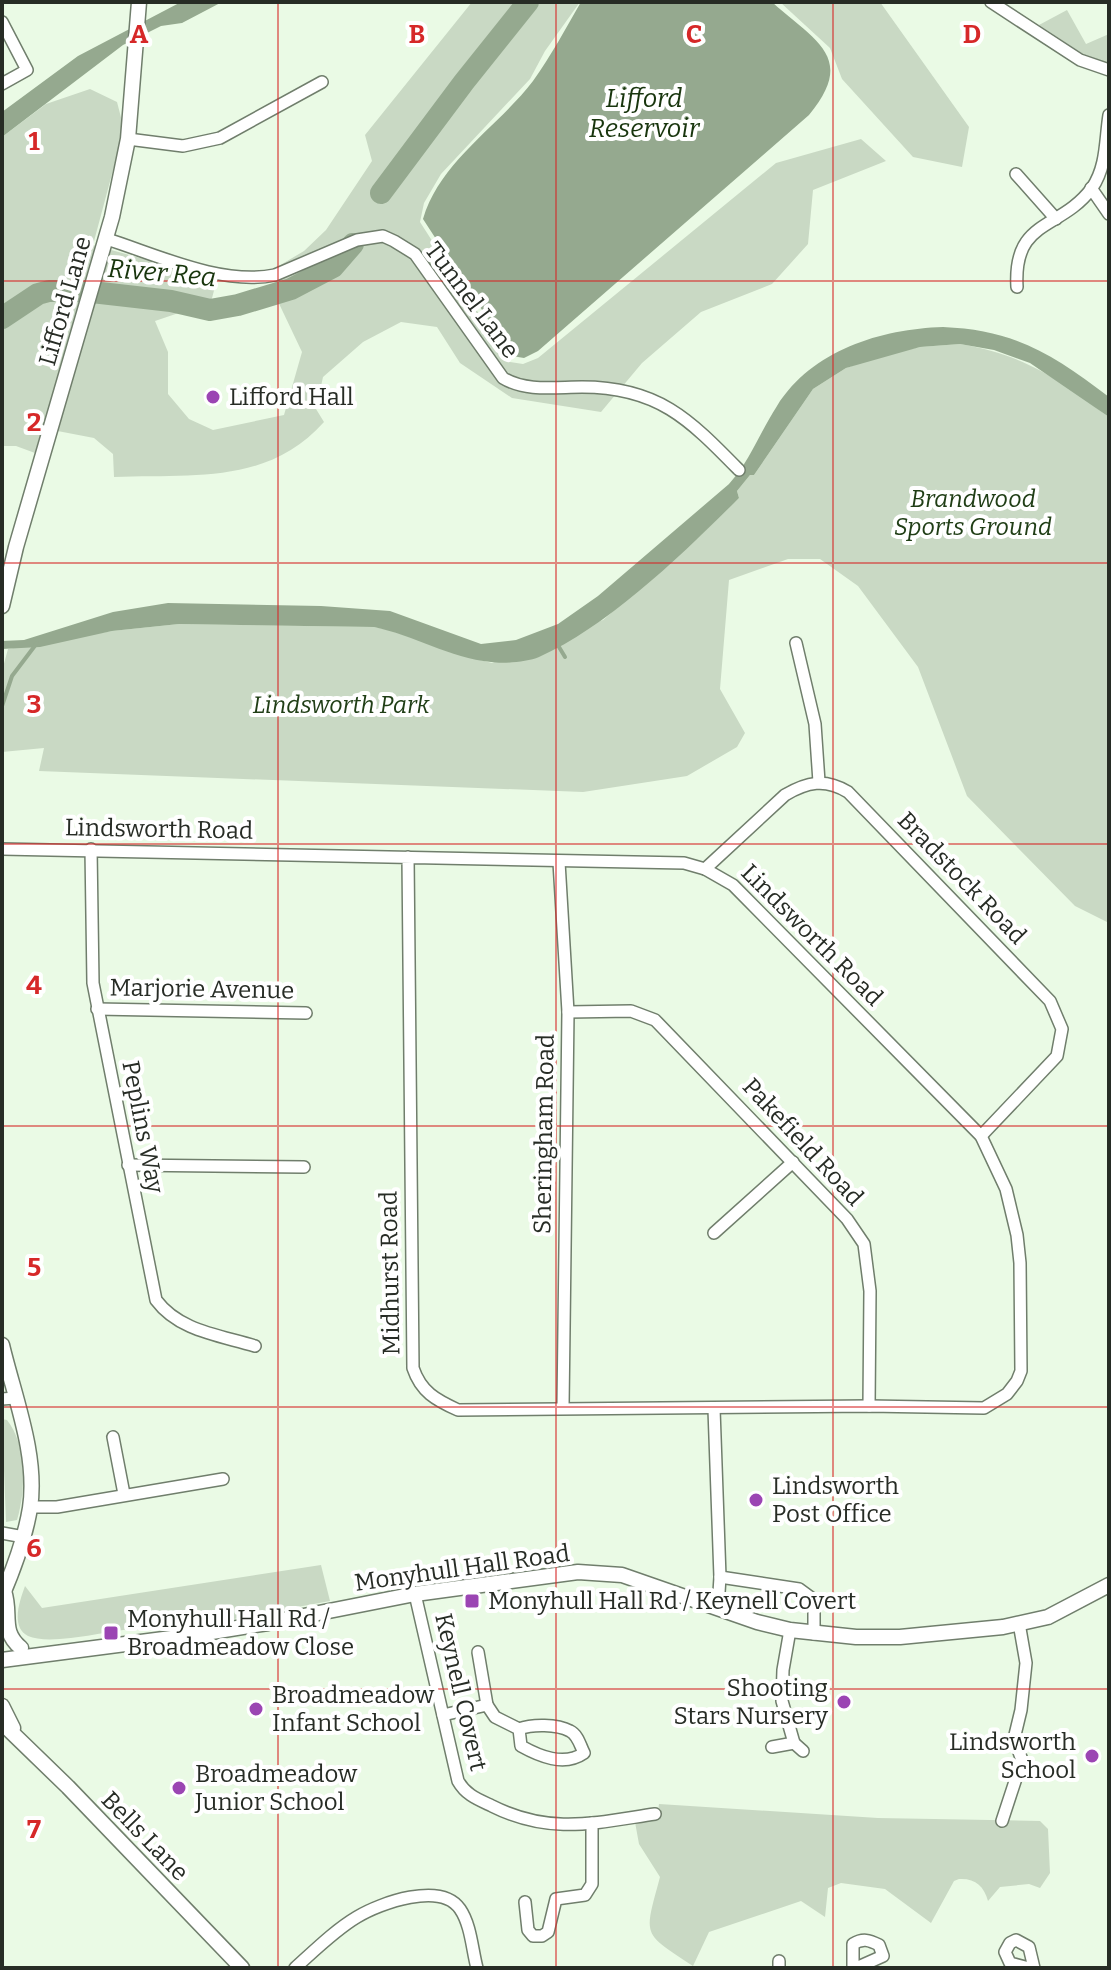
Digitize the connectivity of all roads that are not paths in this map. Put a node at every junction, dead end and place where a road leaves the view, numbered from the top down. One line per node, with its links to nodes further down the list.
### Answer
1 (139, 2): 8 (street, Lifford Lane)
2 (991, 2): 4 (street)
3 (2, 22): 6 (street)
4 (1109, 70)
5 (322, 82): 8 (street)
6 (2, 84)
7 (1109, 115): 10 (street)
8 (128, 139): 13 (street, Lifford Lane)
9 (1016, 174): 12 (street)
10 (1091, 188): 11 (street); 12 (street)
11 (1109, 214)
12 (1056, 219): 14 (street)
13 (107, 239): 15 (street, Tunnel Lane); 16 (street, Lifford Lane)
14 (1017, 287)
15 (739, 470)
16 (2, 606)
17 (796, 643): 18 (street)
18 (819, 782): 23 (street); 27 (street, Bradstock Road)
19 (2, 849): 20 (street, Lindsworth Road)
20 (91, 849): 21 (street, Lindsworth Road); 24 (street, Peplins Way)
21 (408, 857): 22 (street, Lindsworth Road); 36 (street, Midhurst Road)
22 (559, 862): 23 (street, Lindsworth Road); 25 (street, Sheringham Road)
23 (705, 869): 27 (street, Lindsworth Road)
24 (97, 1009): 26 (street, Marjorie Avenue); 29 (street, Peplins Way)
25 (568, 1012): 28 (street, Pakefield Road); 36 (street, Sheringham Road)
26 (306, 1013)
27 (981, 1136): 35 (street, Lindsworth Road)
28 (793, 1162): 31 (street); 35 (street, Pakefield Road)
29 (128, 1165): 30 (street); 33 (street, Peplins Way)
30 (304, 1167)
31 (714, 1233)
32 (2, 1345): 34 (street)
33 (255, 1346)
34 (8, 1398): 41 (street)
35 (869, 1406): 37 (street, Lindsworth Road)
36 (563, 1407): 37 (street, Midhurst Road)
37 (714, 1409): 44 (street)
38 (113, 1437): 40 (street)
39 (223, 1479): 40 (street)
40 (124, 1494): 41 (street)
41 (30, 1507): 43 (street)
42 (2, 1533): 43 (street)
43 (24, 1537): 46 (street)
44 (720, 1577): 48 (street); 51 (street)
45 (1109, 1585): 49 (street, Monyhull Hall Road)
46 (4, 1590): 53 (street)
47 (415, 1594): 48 (street, Monyhull Hall Road); 54 (street, Monyhull Hall Road); 59 (street, Keynell Covert)
48 (718, 1608): 50 (street, Monyhull Hall Road)
49 (1019, 1623): 51 (street, Monyhull Hall Road); 65 (street)
50 (790, 1630): 51 (street, Monyhull Hall Road); 63 (street)
51 (814, 1634)
52 (2, 1647): 53 (street, Monyhull Hall Road)
53 (21, 1648): 54 (street, Monyhull Hall Road)
54 (46, 1652): 56 (street, Monyhull Hall Road)
55 (478, 1652): 57 (street)
56 (2, 1660)
57 (487, 1705): 59 (street); 61 (street)
58 (2, 1706): 62 (street, Bells Lane)
59 (443, 1715): 66 (street, Keynell Covert)
60 (2, 1723): 62 (street, Bells Lane)
61 (519, 1729): 61 (street)
62 (16, 1736): 68 (street, Bells Lane)
63 (772, 1747)
64 (655, 1814): 66 (street, Keynell Covert)
65 (1002, 1821)
66 (592, 1823): 67 (street)
67 (525, 1902)
68 (242, 1968)
69 (295, 1968): 70 (street)
70 (477, 1968)

